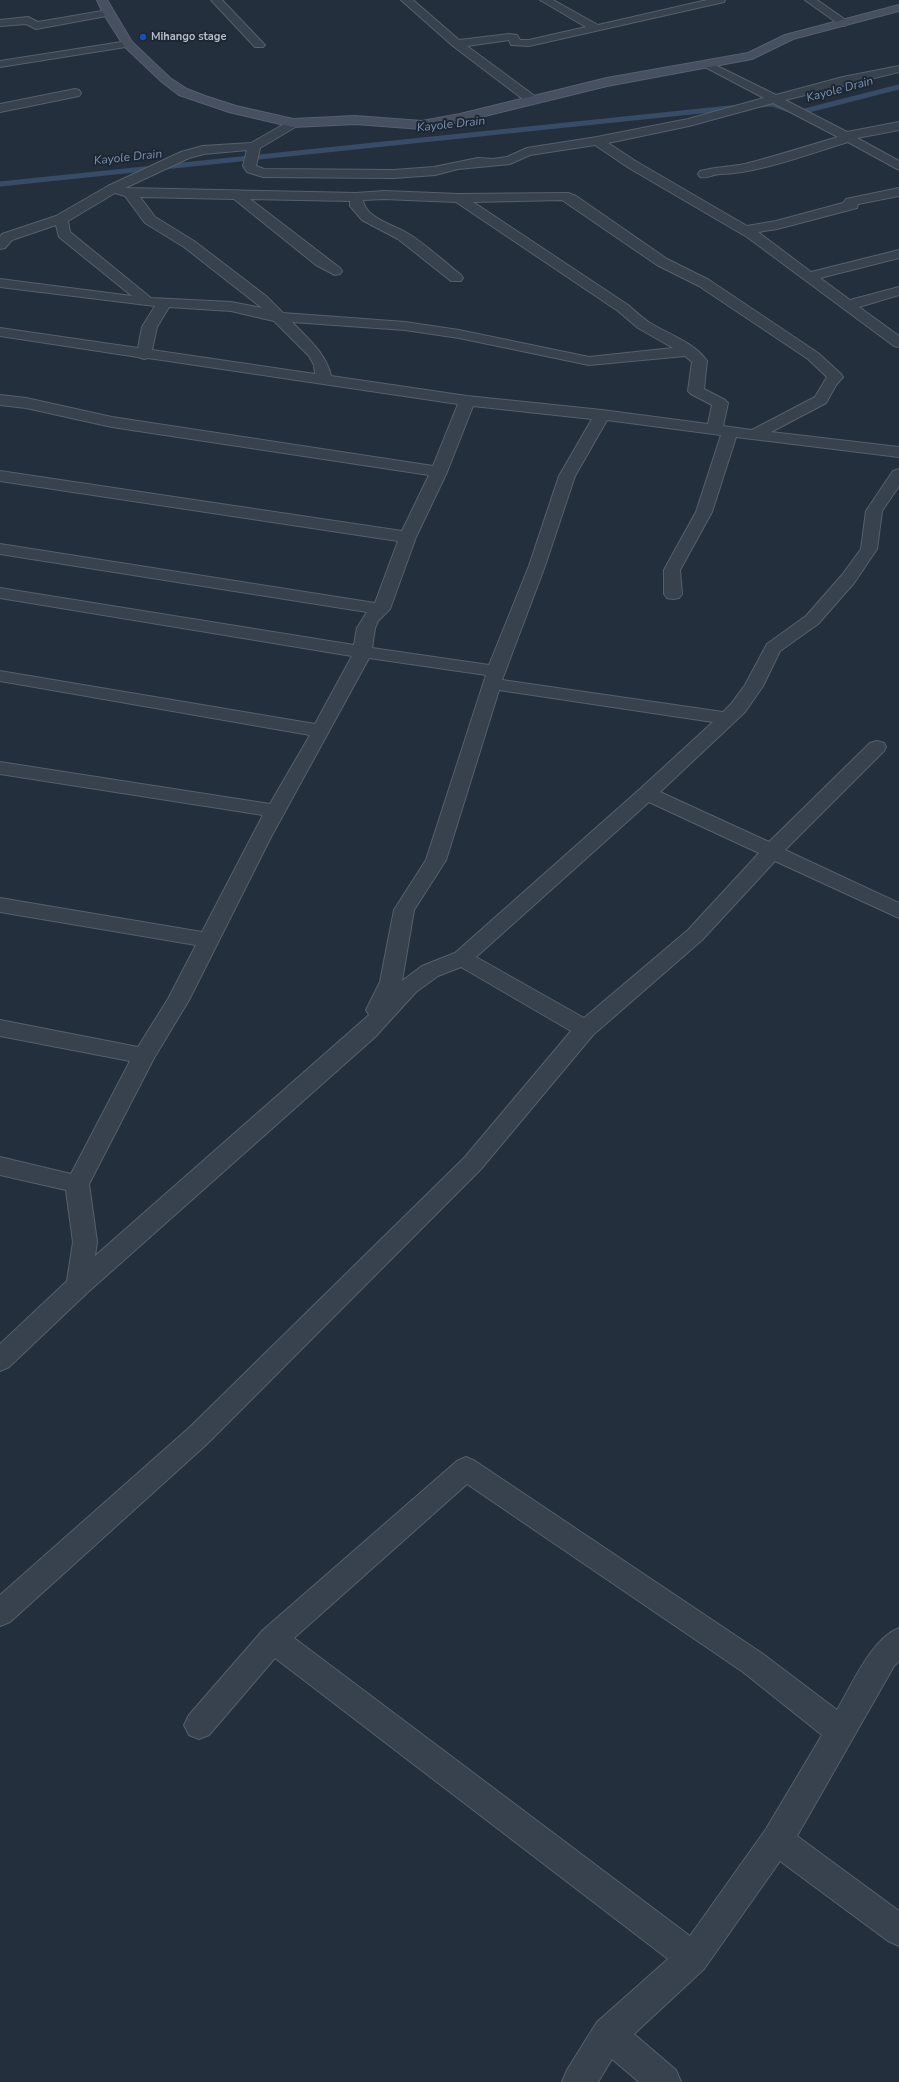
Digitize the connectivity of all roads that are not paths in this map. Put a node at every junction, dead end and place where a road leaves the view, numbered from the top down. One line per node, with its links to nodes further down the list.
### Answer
1 (102, 0): 8 (street)
2 (216, 0): 15 (street)
3 (406, 0): 14 (street)
4 (545, 0): 12 (street)
5 (720, 0): 12 (street)
6 (810, 0): 10 (street)
7 (899, 8): 10 (street)
8 (108, 13): 11 (street); 13 (street)
9 (0, 23): 11 (street)
10 (844, 23): 18 (street)
11 (36, 26): 16 (street)
12 (596, 28): 14 (street)
13 (128, 44): 16 (street); 26 (street)
14 (457, 44): 22 (street)
15 (259, 45)
16 (59, 56): 17 (street)
17 (0, 64)
18 (709, 66): 21 (street); 22 (street)
19 (899, 69): 21 (street)
20 (76, 93): 23 (street)
21 (774, 99): 28 (street); 29 (street)
22 (532, 100): 26 (street)
23 (18, 105): 24 (street); 25 (street)
24 (0, 108)
25 (0, 116)
26 (293, 123): 30 (street)
27 (899, 126): 28 (street)
28 (849, 138): 31 (street); 33 (street)
29 (597, 142): 32 (street); 42 (street)
30 (254, 146): 32 (street); 34 (street)
31 (899, 166)
32 (332, 174): 38 (street)
33 (704, 174)
34 (113, 189): 36 (street); 41 (street)
35 (899, 192): 42 (street)
36 (130, 193): 37 (street); 53 (street)
37 (237, 194): 38 (street); 45 (street)
38 (332, 196): 39 (street)
39 (356, 196): 40 (street); 47 (street)
40 (459, 198): 56 (street); 64 (street)
41 (61, 219): 43 (street); 50 (street)
42 (744, 230): 46 (street)
43 (0, 245)
44 (899, 254): 46 (street)
45 (334, 271)
46 (810, 276): 52 (street)
47 (456, 278)
48 (0, 283): 50 (street)
49 (899, 291): 52 (street)
50 (148, 302): 51 (street)
51 (166, 304): 53 (street); 57 (street)
52 (849, 305): 55 (street)
53 (277, 317): 56 (street); 58 (street)
54 (0, 332): 57 (street)
55 (899, 343)
56 (688, 351): 62 (street)
57 (144, 354): 58 (street)
58 (324, 380): 60 (street)
59 (0, 400): 66 (street)
60 (467, 401): 61 (street); 66 (street)
61 (602, 415): 62 (street); 76 (street)
62 (714, 430): 63 (street)
63 (730, 432): 64 (street); 72 (street)
64 (756, 434): 65 (street)
65 (899, 452)
66 (439, 472): 69 (street)
67 (899, 474): 77 (street)
68 (0, 476): 69 (street)
69 (408, 537): 73 (street)
70 (0, 549): 73 (street)
71 (0, 593): 74 (street)
72 (673, 594)
73 (381, 609): 74 (street)
74 (363, 652): 76 (street); 78 (street)
75 (0, 676): 78 (street)
76 (494, 678): 77 (street); 90 (street)
77 (726, 718): 81 (street)
78 (321, 731): 82 (street)
79 (876, 747): 83 (street)
80 (0, 768): 82 (street)
81 (647, 793): 83 (street); 87 (street)
82 (275, 811): 86 (street)
83 (772, 851): 85 (street); 89 (street)
84 (0, 905): 86 (street)
85 (899, 911)
86 (209, 940): 91 (street)
87 (462, 958): 89 (street); 90 (street)
88 (0, 1028): 91 (street)
89 (585, 1029): 97 (street)
90 (367, 1031): 94 (street)
91 (144, 1056): 93 (street)
92 (0, 1166): 93 (street)
93 (77, 1184): 94 (street)
94 (79, 1285): 95 (street)
95 (11, 1339): 96 (street)
96 (0, 1360)
97 (0, 1613)
98 (273, 1639): 100 (street); 101 (street); 104 (street)
99 (894, 1655): 101 (street)
100 (199, 1725)
101 (841, 1731): 102 (street)
102 (777, 1840): 103 (street); 104 (street)
103 (899, 1930)
104 (693, 1958): 105 (street)
105 (608, 2034): 106 (street); 107 (street)
106 (579, 2082)
107 (664, 2082)

